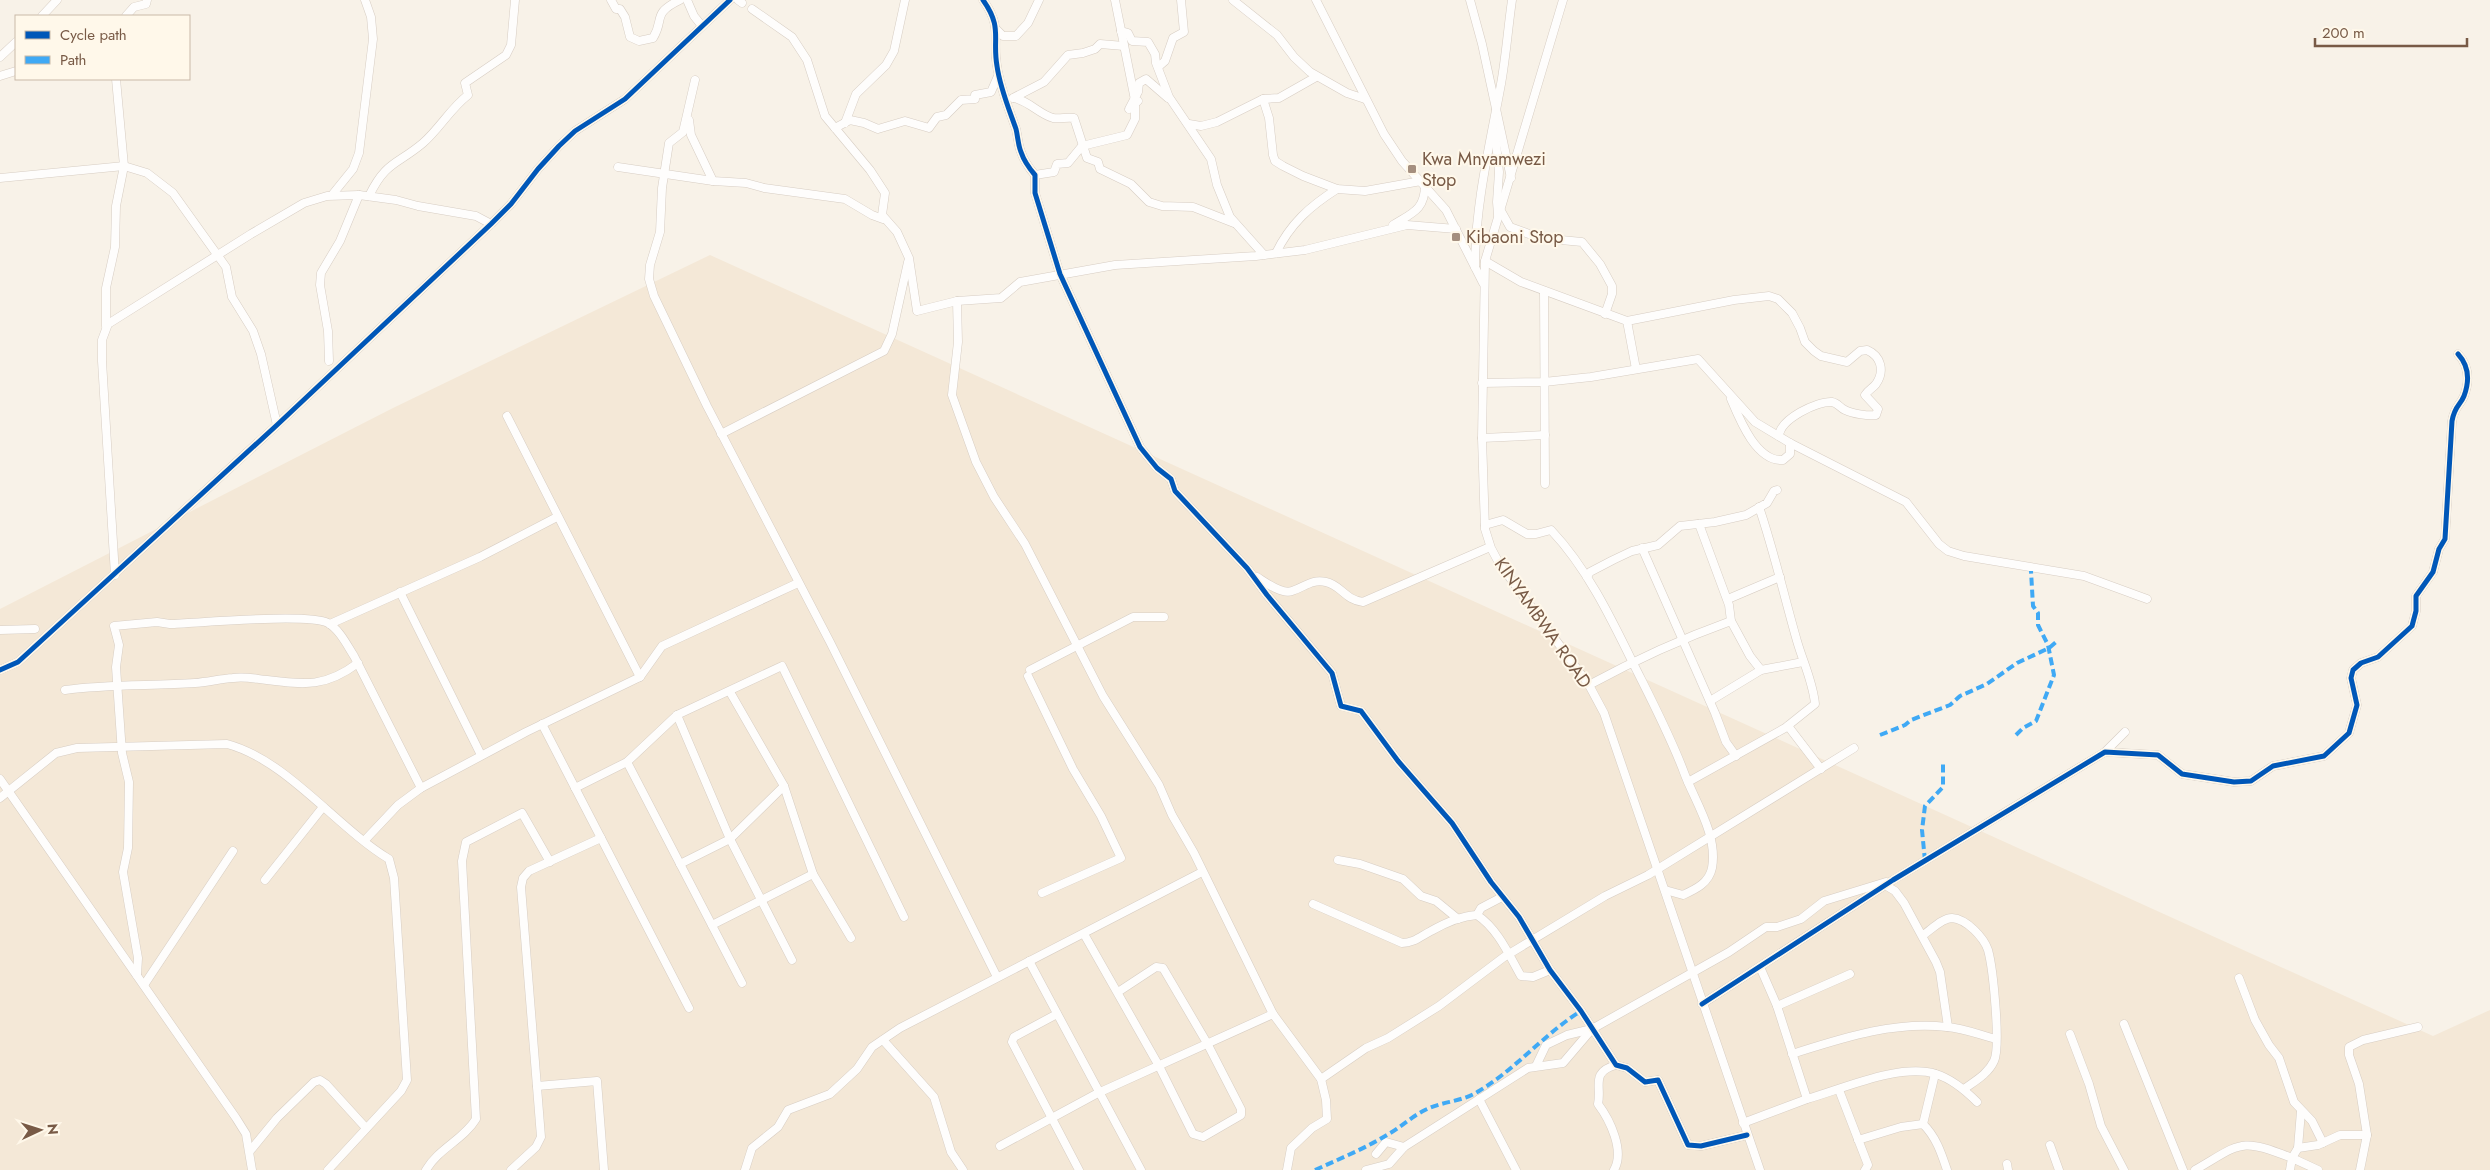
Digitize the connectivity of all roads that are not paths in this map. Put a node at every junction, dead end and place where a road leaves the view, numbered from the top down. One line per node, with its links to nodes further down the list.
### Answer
1 (57, 0): 20 (street)
2 (147, 0): 21 (street)
3 (365, 0): 55 (street)
4 (515, 0): 57 (street)
5 (611, 0): 6 (street)
6 (680, 0)
7 (687, 0): 22 (street)
8 (730, 0): 22 (street)
9 (905, 0): 42 (street)
10 (983, 0): 23 (street)
11 (1039, 0): 23 (street)
12 (1115, 0): 24 (street)
13 (1181, 0): 28 (street)
14 (1233, 0): 32 (street)
15 (1316, 0): 37 (street)
16 (1470, 0): 41 (street)
17 (1512, 0): 41 (street)
18 (1563, 0): 51 (street, KINYAMBWA ROAD)
19 (752, 9): 44 (street)
20 (43, 15)
21 (127, 15)
22 (702, 26): 61 (street)
23 (996, 29): 31 (street)
24 (1121, 31): 26 (street); 28 (street)
25 (15, 43): 27 (street)
26 (1124, 46): 35 (street); 38 (street)
27 (0, 57)
28 (1158, 67): 39 (street)
29 (15, 71): 30 (street)
30 (0, 76)
31 (998, 76): 35 (street); 42 (street)
32 (1316, 76): 36 (street); 37 (street)
33 (116, 80): 46 (street)
34 (695, 80): 40 (street)
35 (1010, 99): 45 (street); 49 (street)
36 (1263, 99): 43 (street); 54 (street)
37 (1365, 99): 53 (street)
38 (1135, 100): 39 (street); 45 (street)
39 (1173, 104): 43 (street)
40 (689, 111): 48 (street); 52 (street)
41 (1495, 114): 51 (street); 58 (street); 69 (street)
42 (845, 123): 44 (street)
43 (1189, 124): 60 (street)
44 (834, 128): 59 (street)
45 (1082, 146): 49 (street); 60 (street)
46 (124, 166): 50 (street); 64 (street); 76 (street)
47 (618, 167): 48 (street)
48 (665, 173): 52 (street); 85 (street)
49 (1035, 175): 70 (street)
50 (0, 178)
51 (1511, 178): 58 (street, KINYAMBWA ROAD)
52 (713, 181): 59 (street)
53 (1423, 183): 54 (street); 62 (street); 63 (street)
54 (1337, 188): 65 (street)
55 (332, 195): 56 (street); 64 (street)
56 (359, 195): 57 (street); 78 (street)
57 (369, 196): 61 (street)
58 (1500, 214): 68 (street, KINYAMBWA ROAD); 74 (street)
59 (883, 219): 67 (street)
60 (1234, 223): 66 (street)
61 (491, 224): 84 (street)
62 (1390, 228): 63 (street); 65 (street)
63 (1456, 229): 69 (street)
64 (218, 253): 76 (street); 84 (street)
65 (1276, 253): 66 (street)
66 (1264, 255): 70 (street)
67 (909, 258): 73 (street); 85 (street)
68 (1485, 261): 71 (street, KINYAMBWA ROAD); 72 (street)
69 (1475, 269): 71 (street)
70 (1060, 274): 73 (street); 98 (street)
71 (1483, 284): 81 (street, KINYAMBWA ROAD)
72 (1544, 291): 74 (street); 80 (street)
73 (956, 301): 114 (street)
74 (1605, 314): 75 (street)
75 (1627, 321): 79 (street); 87 (street)
76 (106, 326): 99 (street)
77 (2458, 354): 132 (street)
78 (329, 362)
79 (1636, 369): 80 (street); 82 (street)
80 (1544, 382): 81 (street); 86 (street)
81 (1482, 383): 88 (street, KINYAMBWA ROAD)
82 (1729, 394): 87 (street); 89 (street)
83 (507, 416): 93 (street)
84 (276, 425): 99 (street)
85 (721, 434): 102 (street)
86 (1545, 435): 88 (street); 90 (street)
87 (1779, 436): 89 (street)
88 (1482, 438): 95 (street, KINYAMBWA ROAD)
89 (1790, 443): 106 (street)
90 (1545, 484)
91 (1777, 490): 92 (street)
92 (1759, 507): 94 (street); 100 (street)
93 (557, 517): 103 (street); 120 (street)
94 (1699, 524): 97 (street); 109 (street)
95 (1485, 525): 96 (street, KINYAMBWA ROAD); 101 (street)
96 (1490, 547): 104 (street); 121 (street, KINYAMBWA ROAD)
97 (1642, 548): 101 (street); 113 (street)
98 (1250, 572): 104 (street); 107 (street)
99 (115, 575): 118 (street)
100 (1780, 576): 105 (street); 116 (street)
101 (1587, 577): 115 (street)
102 (798, 583): 120 (street); 180 (street)
103 (400, 592): 110 (street); 133 (street)
104 (1285, 592): 107 (street)
105 (1728, 599)
106 (2147, 599)
107 (1279, 610): 161 (street)
108 (1164, 617): 114 (street)
109 (1730, 621): 113 (street); 119 (street)
110 (330, 624): 117 (street); 122 (street)
111 (35, 629): 112 (street)
112 (0, 630)
113 (1683, 638): 115 (street); 125 (street)
114 (1077, 645): 154 (street); 160 (street)
115 (1632, 661): 121 (street); 138 (street)
116 (1803, 662): 119 (street); 128 (street)
117 (358, 663): 122 (street); 140 (street)
118 (0, 670)
119 (1761, 670): 125 (street)
120 (640, 677): 127 (street)
121 (1589, 685): 153 (street, KINYAMBWA ROAD)
122 (117, 687): 123 (street); 130 (street)
123 (65, 690)
124 (730, 692): 126 (street); 139 (street); 165 (street)
125 (1710, 701): 134 (street)
126 (677, 715): 135 (street); 147 (street)
127 (542, 724): 133 (street); 141 (street)
128 (1788, 726): 134 (street); 136 (street)
129 (2126, 732): 132 (street)
130 (122, 746): 142 (street); 144 (street); 179 (street)
131 (1854, 748): 136 (street)
132 (2105, 752): 157 (street)
133 (481, 755): 140 (street)
134 (1736, 756): 138 (street)
135 (627, 762): 141 (street); 152 (street)
136 (1821, 769): 145 (street)
137 (0, 779): 142 (street)
138 (1688, 782): 145 (street)
139 (784, 786): 147 (street); 155 (street)
140 (421, 788): 148 (street)
141 (575, 788): 146 (street)
142 (9, 792): 143 (street); 179 (street)
143 (0, 798)
144 (322, 807): 148 (street); 156 (street)
145 (1709, 836): 153 (street); 159 (street)
146 (601, 838): 151 (street); 187 (street)
147 (730, 838): 152 (street); 162 (street)
148 (365, 840): 215 (street)
149 (233, 851): 183 (street)
150 (1338, 860): 166 (street)
151 (550, 862): 204 (street); 229 (street)
152 (680, 864): 167 (street)
153 (1658, 867): 159 (street, KINYAMBWA ROAD); 171 (street)
154 (1202, 872): 168 (street); 189 (street)
155 (813, 874): 162 (street); 170 (street)
156 (265, 880)
157 (1893, 880): 158 (street); 177 (street)
158 (1886, 885): 169 (street); 175 (street)
159 (1665, 890): 177 (street, KINYAMBWA ROAD)
160 (1042, 893)
161 (1502, 897): 164 (street); 171 (street)
162 (761, 901): 167 (street); 173 (street)
163 (1312, 904): 166 (street)
164 (1477, 915): 166 (street); 172 (street)
165 (904, 917)
166 (1458, 919)
167 (712, 925): 182 (street)
168 (1084, 934): 174 (street); 184 (street)
169 (1923, 935): 191 (street); 195 (street)
170 (851, 938)
171 (1533, 940): 172 (street); 176 (street)
172 (1508, 954): 176 (street); 203 (street)
173 (792, 960)
174 (1030, 961): 180 (street); 188 (street)
175 (1760, 967): 185 (street); 186 (street)
176 (1550, 970): 193 (street)
177 (1692, 972): 185 (street, KINYAMBWA ROAD); 193 (street)
178 (1850, 974): 186 (street)
179 (137, 975): 183 (street)
180 (997, 977): 196 (street)
181 (2239, 978): 211 (street)
182 (742, 983)
183 (144, 985): 224 (street)
184 (1118, 992): 197 (street); 200 (street)
185 (1702, 1004): 213 (street, KINYAMBWA ROAD)
186 (1777, 1006): 198 (street)
187 (689, 1008)
188 (1057, 1014): 207 (street); 212 (street)
189 (1273, 1014): 197 (street); 203 (street)
190 (2124, 1024): 245 (street)
191 (1948, 1027): 195 (street); 198 (street)
192 (2418, 1027): 217 (street)
193 (1592, 1028): 199 (street); 201 (street); 201 (street)
194 (2070, 1034): 244 (street)
195 (1996, 1039): 205 (street)
196 (883, 1040): 232 (street); 233 (street)
197 (1207, 1043): 200 (street); 200 (street)
198 (1792, 1054): 209 (street)
199 (1616, 1065): 216 (street); 239 (street)
200 (1159, 1066): 207 (street)
201 (1536, 1066): 208 (street)
202 (1935, 1074): 205 (street); 206 (street); 214 (street)
203 (1321, 1079): 236 (street)
204 (537, 1086): 230 (street); 231 (street)
205 (1964, 1089): 210 (street)
206 (1839, 1090): 209 (street); 218 (street)
207 (1098, 1093): 212 (street); 235 (street)
208 (1479, 1099): 222 (street); 238 (street)
209 (1807, 1099): 213 (street)
210 (1977, 1102)
211 (2301, 1111): 219 (street); 223 (street)
212 (1052, 1119): 221 (street); 234 (street)
213 (1743, 1123): 216 (street, KINYAMBWA ROAD)
214 (1923, 1124): 218 (street); 242 (street)
215 (366, 1128): 224 (street); 228 (street)
216 (1747, 1135): 240 (street, KINYAMBWA ROAD)
217 (2367, 1136): 219 (street); 249 (street)
218 (1858, 1140): 241 (street)
219 (2323, 1143): 223 (street)
220 (2050, 1145): 243 (street)
221 (1000, 1146)
222 (1404, 1147): 225 (street); 237 (street)
223 (2298, 1148): 226 (street)
224 (250, 1152): 227 (street)
225 (1376, 1154)
226 (2292, 1158): 246 (street); 247 (street); 248 (street)
227 (252, 1170)
228 (328, 1170)
229 (426, 1170)
230 (511, 1170)
231 (604, 1170)
232 (745, 1170)
233 (963, 1170)
234 (1079, 1170)
235 (1141, 1170)
236 (1287, 1170)
237 (1366, 1170)
238 (1516, 1170)
239 (1614, 1170)
240 (1760, 1170)
241 (1866, 1170)
242 (1947, 1170)
243 (2059, 1170)
244 (2124, 1170)
245 (2183, 1170)
246 (2195, 1170)
247 (2290, 1170)
248 (2318, 1170)
249 (2360, 1170)

